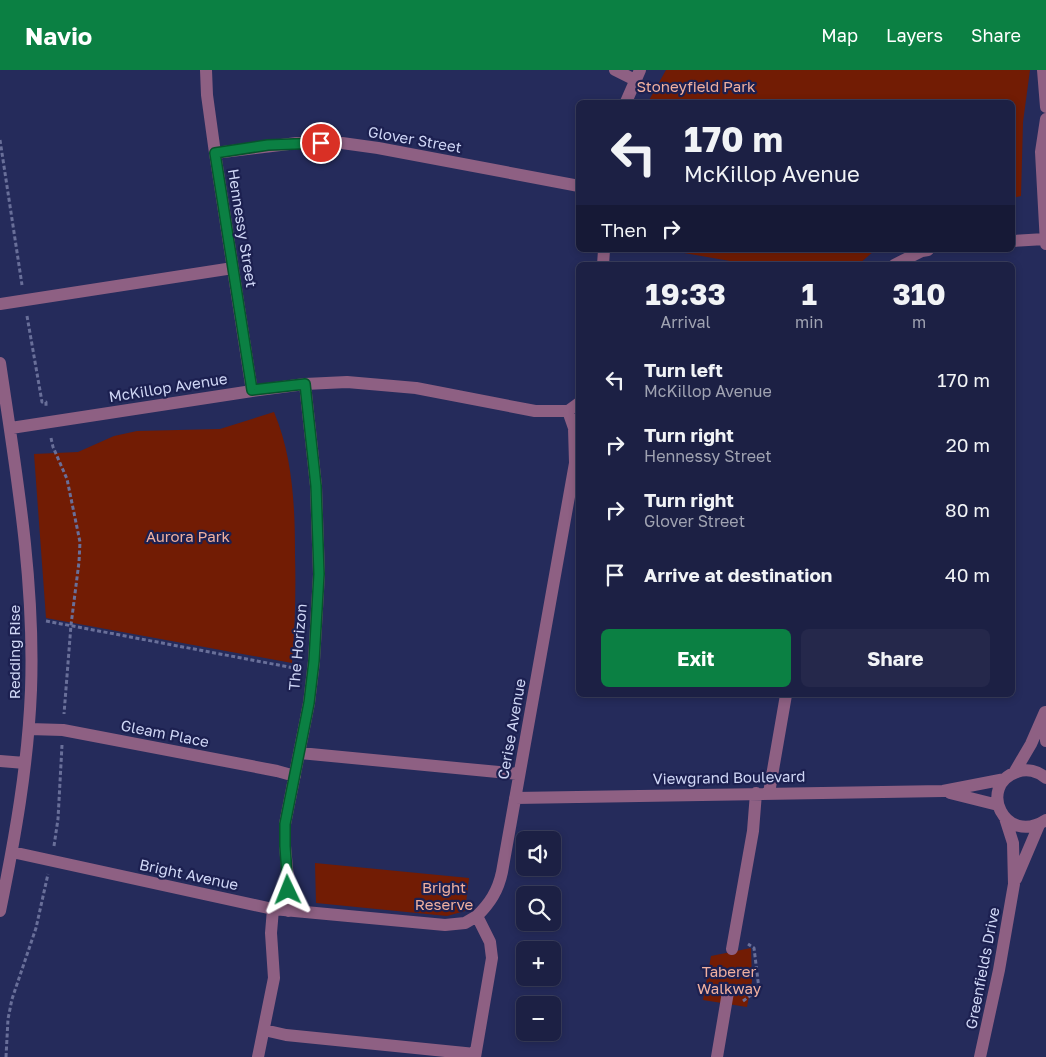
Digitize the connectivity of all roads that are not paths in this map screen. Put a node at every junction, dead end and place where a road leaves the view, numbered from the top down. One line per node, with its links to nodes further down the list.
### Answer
1 (206, 70): 8 (street, Hennessy Street)
2 (615, 70): 4 (street)
3 (1044, 70): 6 (street)
4 (638, 75): 5 (street)
5 (627, 100)
6 (1046, 107)
7 (1046, 119): 11 (street)
8 (215, 153): 9 (street, Glover Street); 14 (street, Hennessy Street)
9 (576, 185)
10 (1015, 241): 11 (street)
11 (1046, 241)
12 (920, 252): 13 (street)
13 (900, 262)
14 (233, 268): 15 (street); 18 (street, Hennessy Street)
15 (0, 304)
16 (0, 365): 21 (street, Redding Rise)
17 (305, 384): 18 (street, McKillop Avenue); 20 (street, McKillop Avenue); 26 (street, The Horizon)
18 (252, 390): 21 (street, McKillop Avenue)
19 (576, 404): 20 (street)
20 (568, 411): 29 (street, Cerise Avenue)
21 (11, 428): 24 (street, Redding Rise)
22 (786, 697): 34 (street)
23 (1045, 709): 25 (street); 31 (street)
24 (29, 730): 28 (street, Redding Rise); 30 (street, Gleam Place)
25 (1046, 741)
26 (300, 754): 29 (street); 30 (street, The Horizon)
27 (0, 761): 28 (street)
28 (25, 763): 39 (street, Redding Rise)
29 (519, 774): 35 (street, Cerise Avenue)
30 (295, 776): 43 (street, The Horizon)
31 (1009, 776): 32 (street, Viewgrand Boulevard); 33 (street, Viewgrand Boulevard); 36 (street)
32 (1046, 778)
33 (943, 791): 34 (street, Viewgrand Boulevard); 36 (street, Viewgrand Boulevard)
34 (762, 793): 35 (street, Viewgrand Boulevard); 45 (street)
35 (515, 798): 44 (street, Cerise Avenue)
36 (998, 805): 37 (street, Greenfields Drive)
37 (1005, 818): 38 (street); 40 (street, Greenfields Drive)
38 (1043, 823): 40 (street, Greenfields Drive)
39 (12, 852): 41 (street, Bright Avenue); 42 (street, Redding Rise)
40 (1014, 884): 51 (street, Greenfields Drive)
41 (272, 909): 43 (street, Bright Avenue); 47 (street)
42 (0, 911)
43 (288, 911): 44 (street, Bright Avenue)
44 (477, 916): 48 (street)
45 (732, 949)
46 (727, 997): 50 (street)
47 (264, 1030): 48 (street); 49 (street)
48 (475, 1056)
49 (258, 1057)
50 (717, 1057)
51 (980, 1057)

